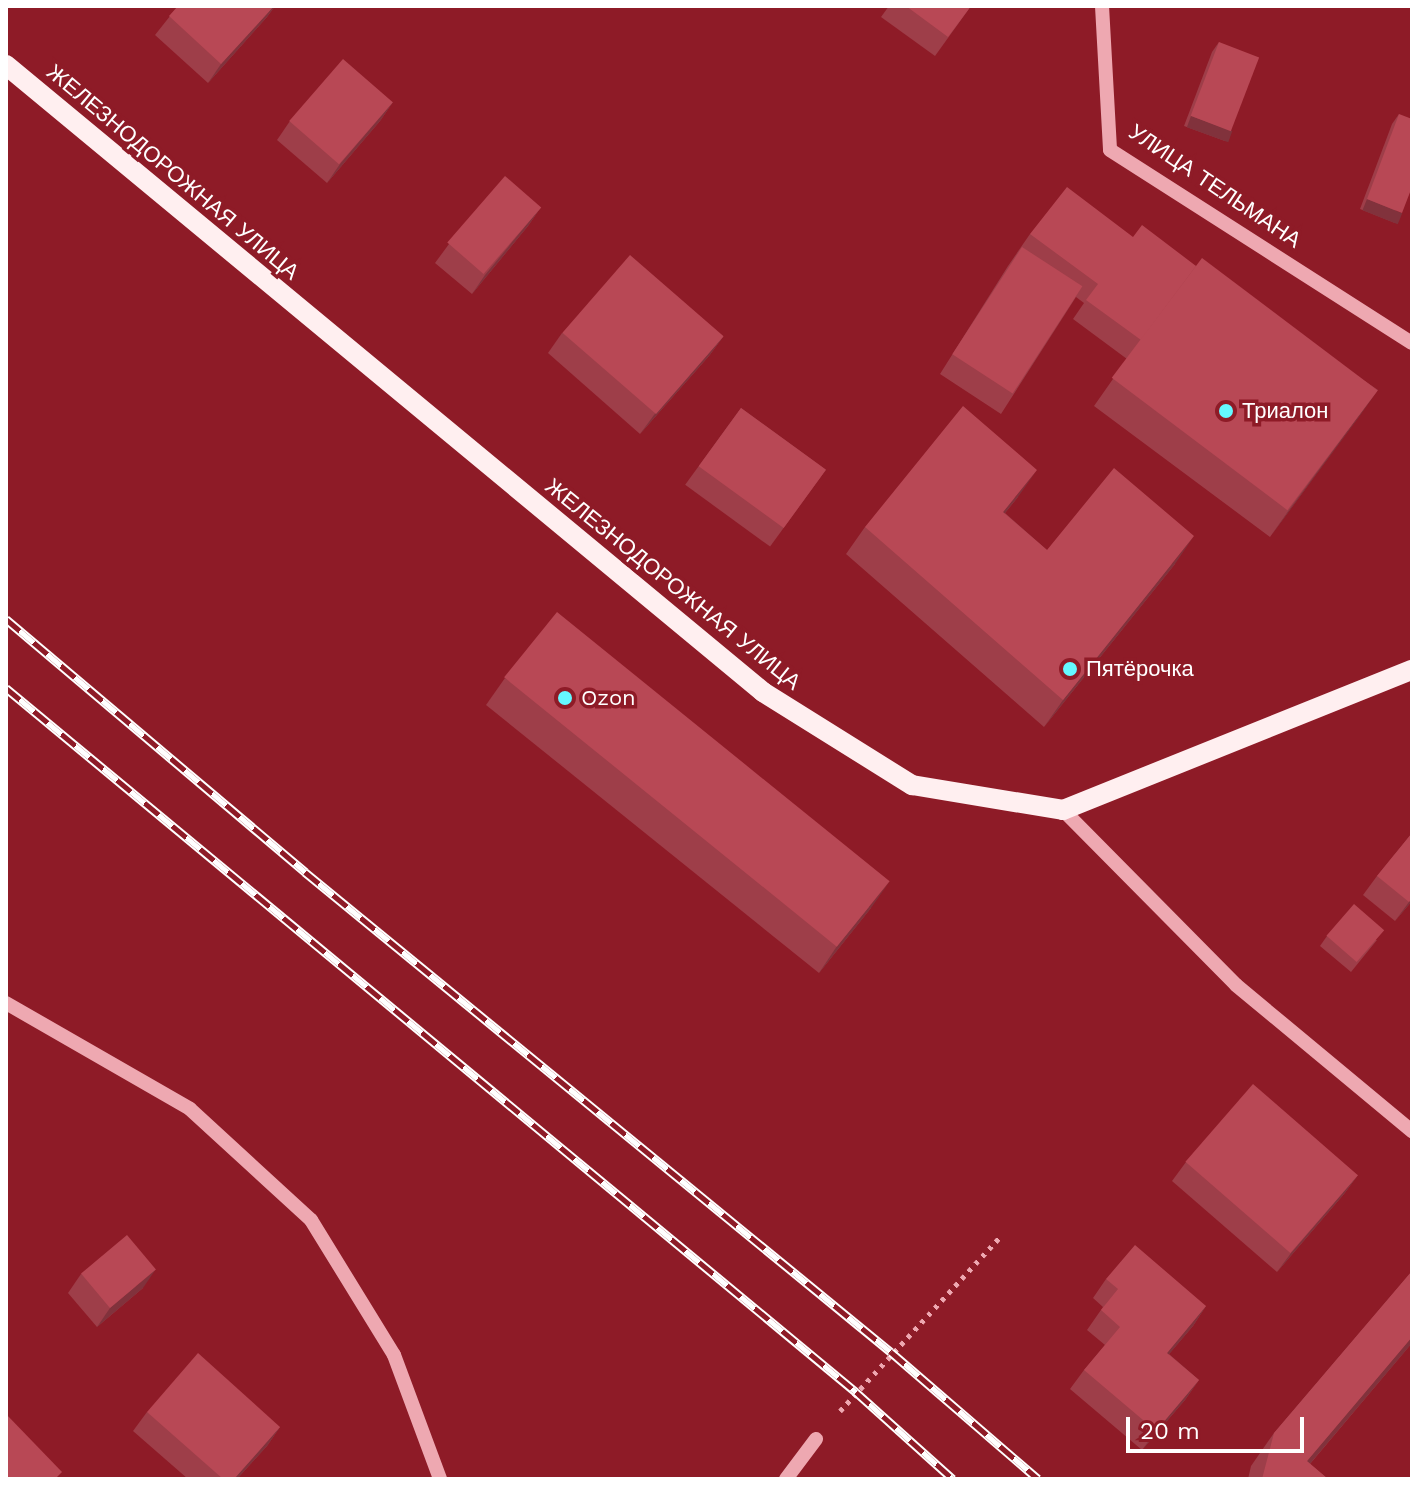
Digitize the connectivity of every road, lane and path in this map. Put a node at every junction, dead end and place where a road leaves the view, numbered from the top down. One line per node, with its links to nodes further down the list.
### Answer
1 (1104, 7): 3 (street, УЛИЦА ТЕЛЬМАНА)
2 (6, 65): 5 (main road, ЖЕЛЕЗНОДОРОЖНАЯ УЛИЦА)
3 (1412, 343)
4 (1412, 670): 5 (main road)
5 (1063, 810): 7 (street)
6 (6, 1003): 10 (street)
7 (1412, 1131)
8 (1000, 1237): 9 (path)
9 (816, 1439): 11 (street)
10 (440, 1479)
11 (786, 1479)

